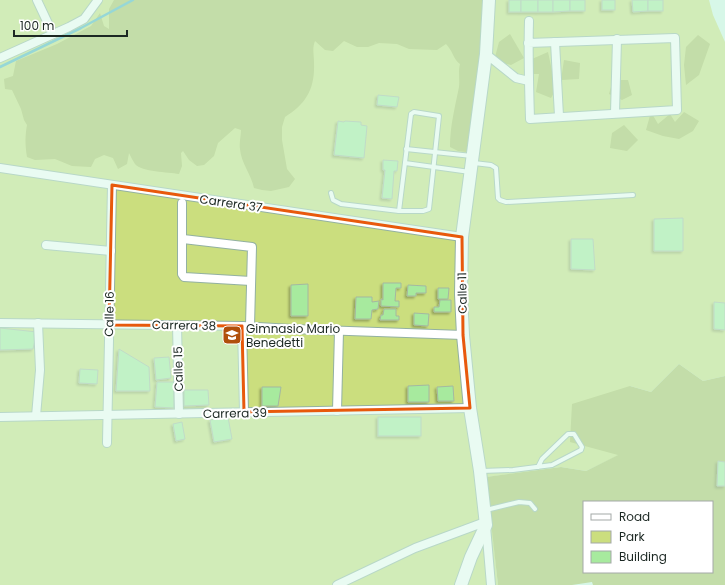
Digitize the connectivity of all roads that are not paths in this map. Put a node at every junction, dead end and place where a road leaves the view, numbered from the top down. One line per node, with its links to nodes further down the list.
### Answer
1 (37, 0): 5 (street)
2 (98, 0): 5 (street)
3 (489, 0): 9 (main road, Calle 11)
4 (529, 21): 8 (street)
5 (53, 34): 10 (street)
6 (617, 39): 7 (street); 12 (street); 12 (street)
7 (555, 42): 8 (street); 13 (street)
8 (528, 43): 11 (street)
9 (486, 54): 11 (street); 17 (main road, Calle 11)
10 (0, 58)
11 (529, 82): 13 (street)
12 (616, 113): 13 (street)
13 (559, 116)
14 (406, 149): 15 (lane); 15 (lane); 16 (lane)
15 (435, 152): 17 (lane); 19 (lane)
16 (405, 163): 19 (lane); 24 (lane)
17 (471, 164): 19 (lane); 22 (lane); 25 (main road, Calle 11)
18 (0, 168): 20 (street, Carrera 37)
19 (434, 168): 24 (lane)
20 (112, 185): 25 (street, Carrera 37); 28 (street, Calle 16)
21 (331, 193): 24 (lane)
22 (633, 195)
23 (182, 203): 26 (street)
24 (398, 211)
25 (462, 237): 36 (main road, Calle 11)
26 (183, 239): 29 (street); 29 (street)
27 (46, 245): 28 (street)
28 (111, 251): 32 (street, Calle 16)
29 (251, 281): 34 (street)
30 (0, 323): 31 (street, Carrera 38)
31 (38, 323): 32 (street, Carrera 38); 42 (street)
32 (109, 324): 33 (street, Carrera 38); 41 (street, Calle 16)
33 (177, 325): 34 (street, Carrera 38); 40 (street, Calle 15)
34 (246, 326): 35 (street, Carrera 38); 39 (street)
35 (339, 331): 36 (street, Carrera 38); 38 (street)
36 (463, 335): 37 (main road, Calle 11)
37 (470, 408): 38 (street, Carrera 39); 46 (main road, Calle 11)
38 (337, 411): 39 (street, Carrera 39)
39 (244, 412): 40 (street, Carrera 39)
40 (179, 414): 41 (street, Carrera 39)
41 (107, 415): 42 (street, Carrera 39); 44 (street, Calle 16)
42 (36, 416): 43 (street, Carrera 39)
43 (0, 417)
44 (107, 443)
45 (538, 467): 45 (lane); 46 (lane)
46 (480, 471): 48 (main road, Calle 11)
47 (535, 509): 48 (lane)
48 (485, 519): 49 (street); 50 (main road); 51 (street, Calle 11)
49 (337, 585)
50 (461, 585)
51 (491, 585)

